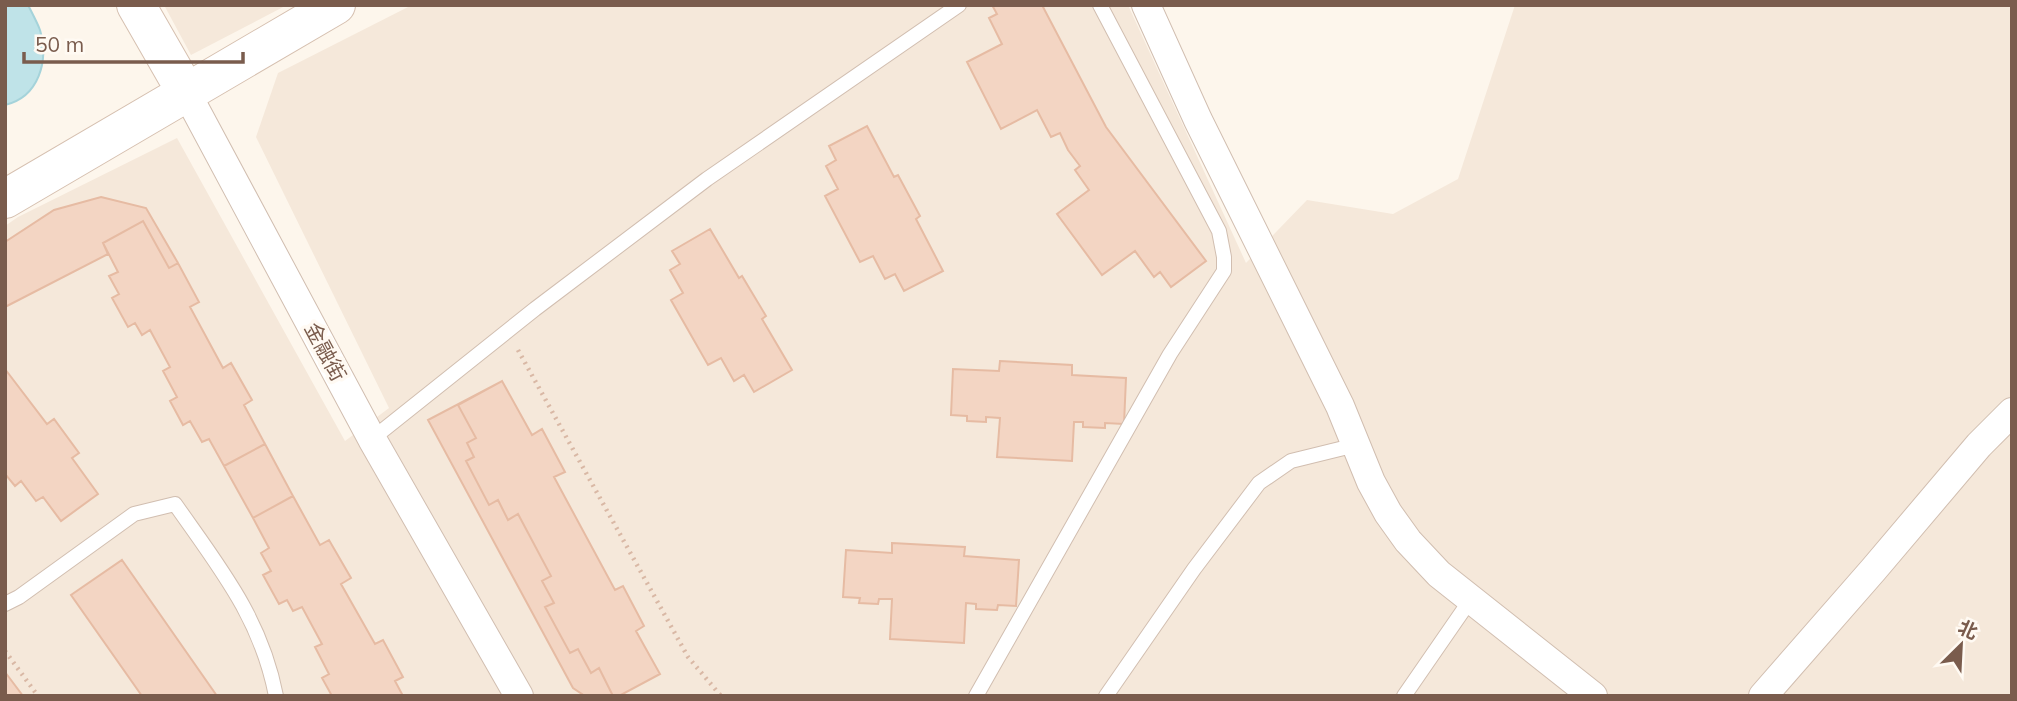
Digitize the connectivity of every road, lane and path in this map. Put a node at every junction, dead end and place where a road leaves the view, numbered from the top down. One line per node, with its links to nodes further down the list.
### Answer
1 (136, 5): 6 (street, 金融街)
2 (337, 5): 6 (street)
3 (959, 5): 8 (lane)
4 (1100, 5): 19 (lane)
5 (1146, 5): 11 (street)
6 (186, 92): 7 (street); 10 (street, 金融街)
7 (5, 199)
8 (508, 331): 10 (lane); 18 (path)
9 (2012, 412): 23 (street)
10 (372, 439): 17 (street, 金融街)
11 (1356, 445): 12 (street); 20 (lane)
12 (1471, 599): 21 (lane); 22 (street)
13 (5, 604): 16 (lane)
14 (5, 651): 15 (path)
15 (37, 696)
16 (276, 696)
17 (519, 696)
18 (721, 696)
19 (976, 696)
20 (1106, 696)
21 (1404, 696)
22 (1593, 696)
23 (1763, 696)

